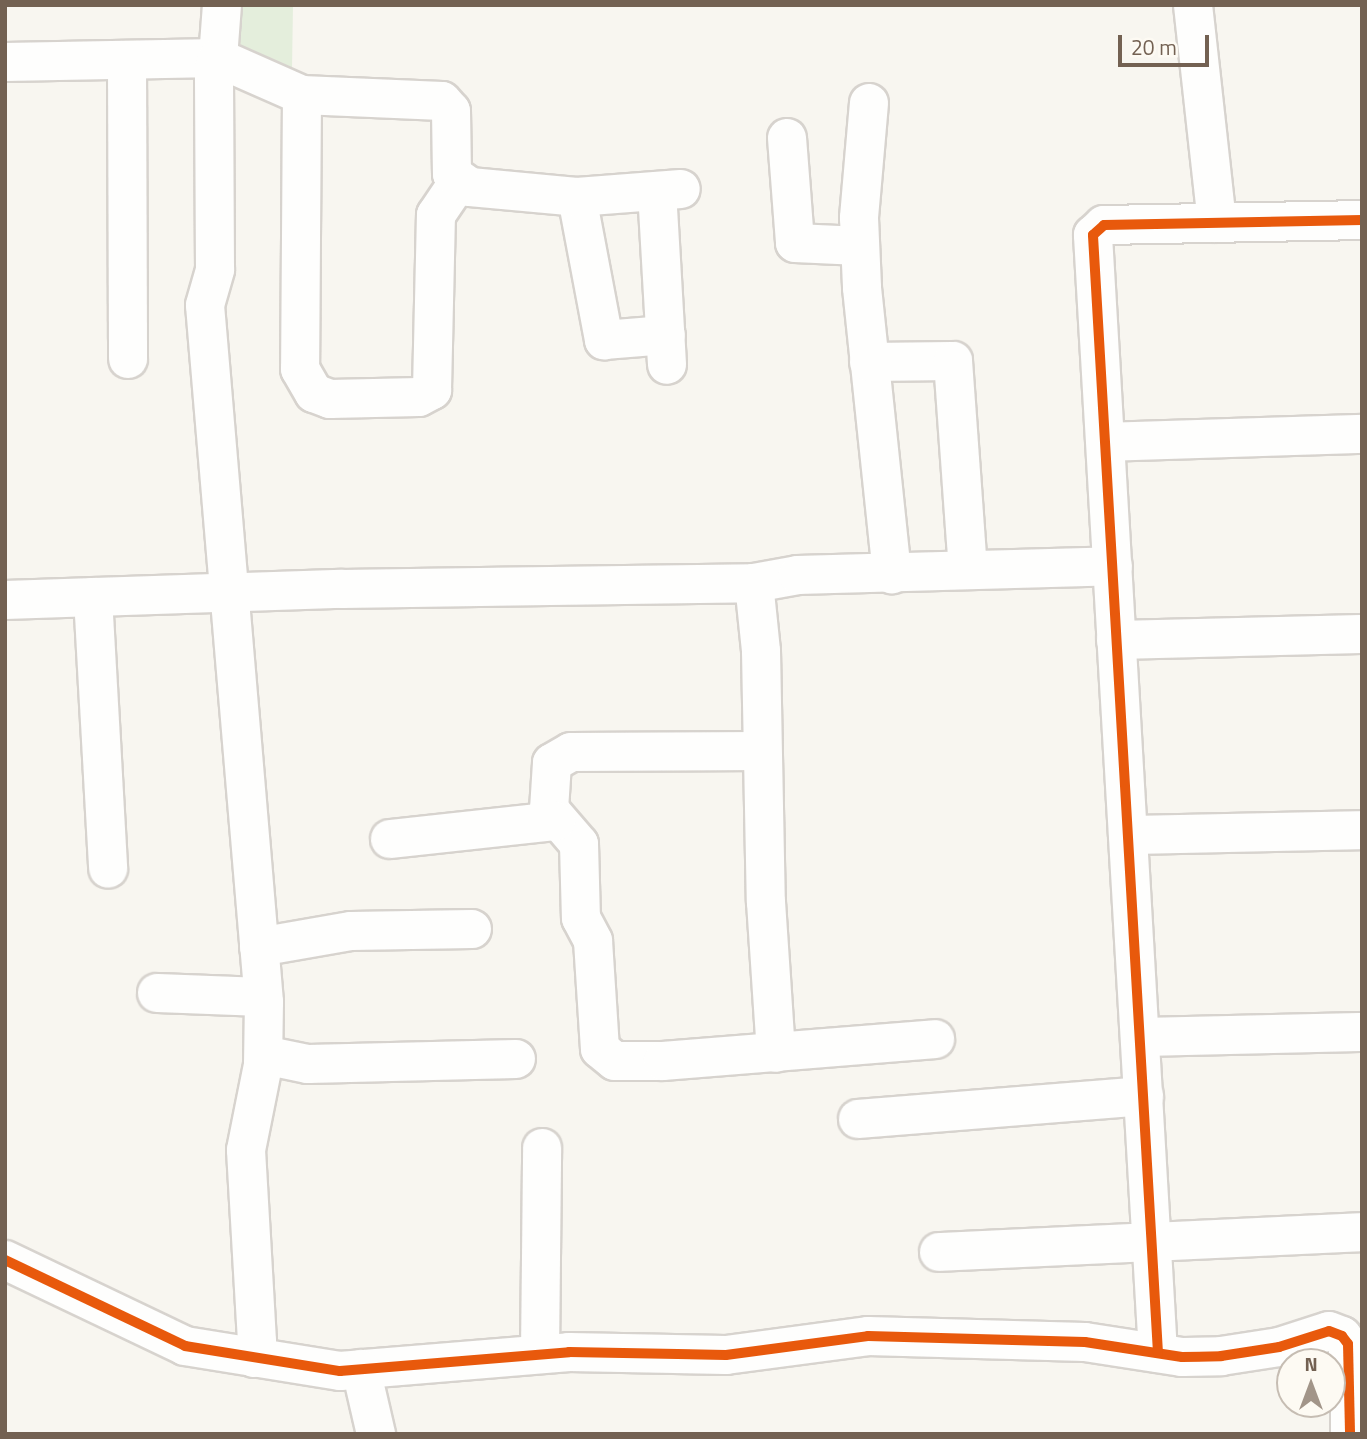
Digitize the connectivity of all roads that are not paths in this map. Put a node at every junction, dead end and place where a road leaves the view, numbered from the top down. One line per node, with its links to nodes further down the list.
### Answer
1 (222, 5): 3 (street)
2 (1193, 5): 12 (street)
3 (218, 58): 4 (street); 6 (street); 22 (street)
4 (127, 61): 5 (street); 14 (street)
5 (5, 62)
6 (302, 94): 9 (street); 9 (street)
7 (869, 103): 13 (street)
8 (787, 138): 13 (street)
9 (458, 182): 10 (street)
10 (577, 197): 10 (street)
11 (1362, 220): 12 (street)
12 (1217, 223): 17 (street)
13 (860, 246): 15 (street)
14 (128, 359)
15 (869, 362): 19 (street); 20 (street)
16 (1362, 434): 17 (street)
17 (1106, 442): 18 (street)
18 (1113, 566): 19 (street); 26 (street)
19 (968, 568): 20 (street)
20 (892, 574): 21 (street)
21 (754, 583): 22 (street); 27 (street)
22 (232, 593): 23 (street); 34 (street)
23 (93, 597): 24 (street); 32 (street)
24 (5, 600)
25 (1362, 634): 26 (street)
26 (1116, 640): 30 (street)
27 (762, 751): 28 (street); 40 (street)
28 (556, 821): 31 (street); 40 (street)
29 (1362, 830): 30 (street)
30 (1128, 835): 38 (street)
31 (390, 839)
32 (108, 869)
33 (472, 929): 34 (street)
34 (259, 947): 36 (street)
35 (157, 993): 36 (street)
36 (263, 997): 41 (street)
37 (1362, 1032): 38 (street)
38 (1140, 1037): 43 (street)
39 (935, 1039): 40 (street)
40 (776, 1053)
41 (264, 1055): 42 (street); 52 (street)
42 (516, 1059)
43 (1144, 1096): 44 (street); 47 (street)
44 (858, 1119)
45 (542, 1148): 50 (street)
46 (1362, 1233): 47 (street)
47 (1152, 1240): 48 (street); 51 (street)
48 (939, 1252)
49 (5, 1259): 52 (street)
50 (540, 1353): 51 (street); 53 (street)
51 (1157, 1353): 55 (street)
52 (254, 1358): 53 (street)
53 (361, 1369): 54 (street)
54 (376, 1434)
55 (1350, 1434)

